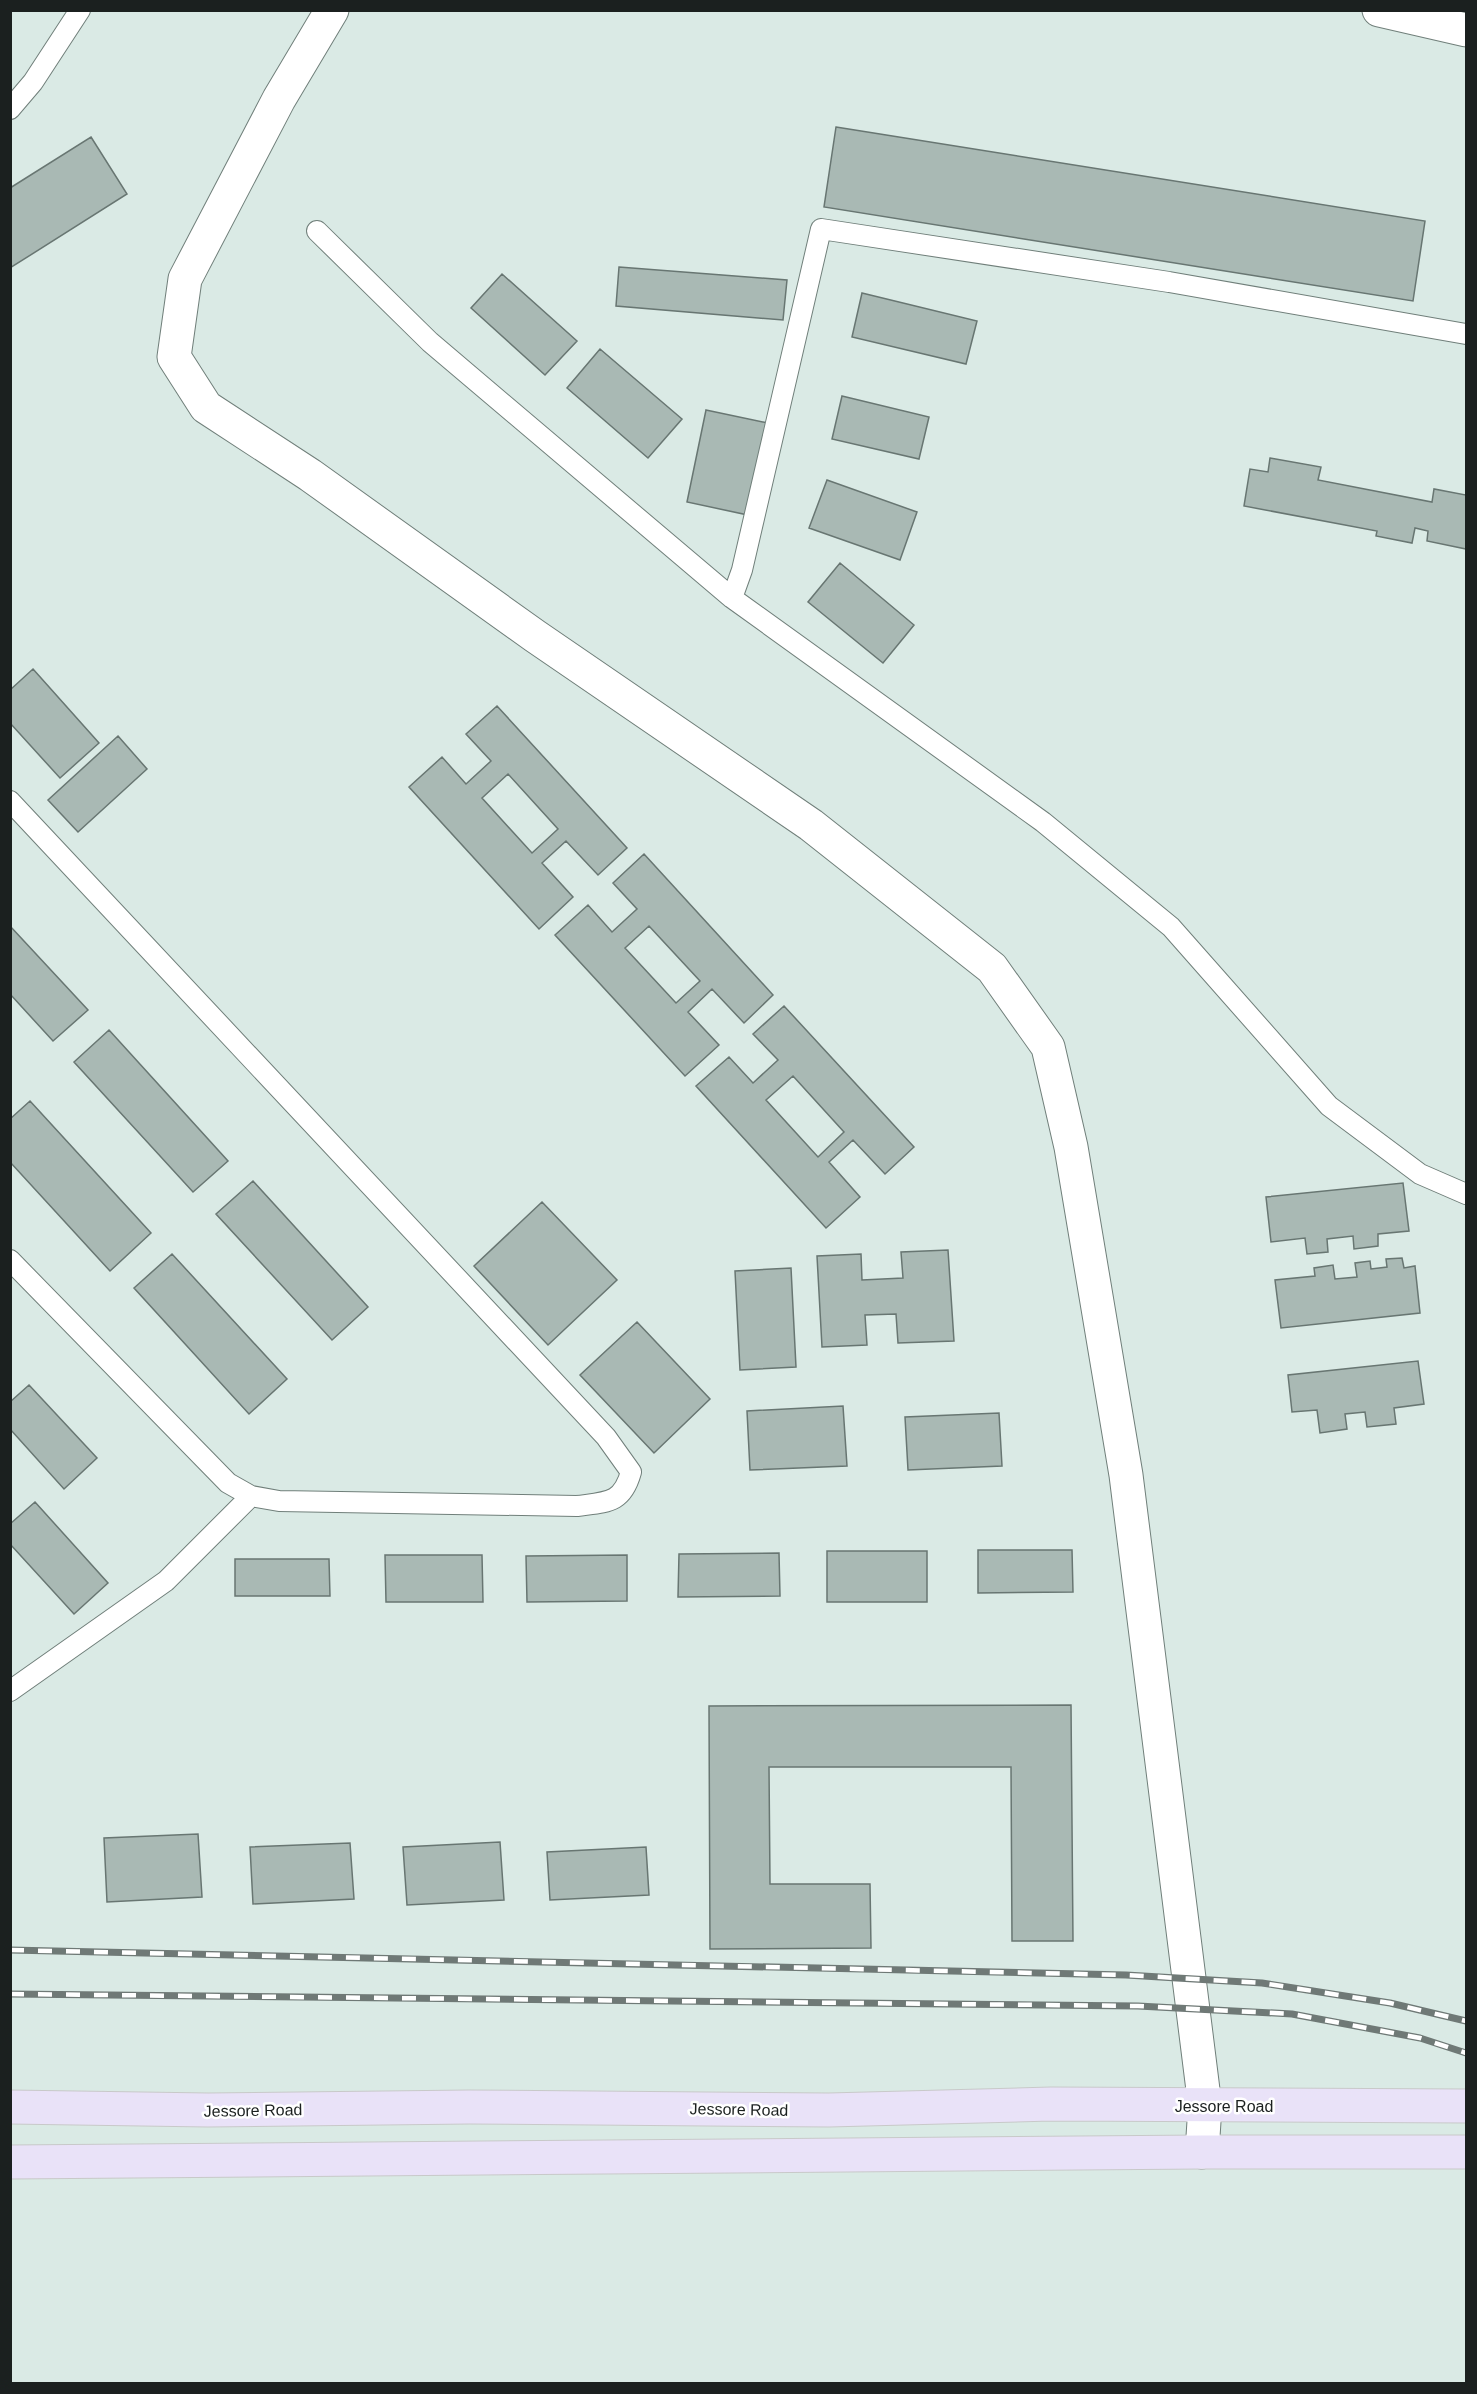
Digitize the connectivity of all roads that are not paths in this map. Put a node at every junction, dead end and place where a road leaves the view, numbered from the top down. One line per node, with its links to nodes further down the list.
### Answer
1 (80, 10): 5 (lane)
2 (332, 10): 14 (street)
3 (1379, 10): 4 (street)
4 (1467, 30)
5 (10, 109)
6 (317, 231): 8 (lane)
7 (1467, 334): 8 (lane)
8 (732, 598): 10 (lane)
9 (10, 801): 12 (lane)
10 (1467, 1194)
11 (10, 1260): 12 (lane)
12 (251, 1496): 13 (lane)
13 (10, 1691)
14 (1205, 2106): 15 (main road, Jessore Road); 16 (main road, Jessore Road); 17 (street)
15 (1467, 2106)
16 (10, 2107)
17 (1203, 2152): 18 (main road); 19 (main road)
18 (1467, 2152)
19 (10, 2162)

